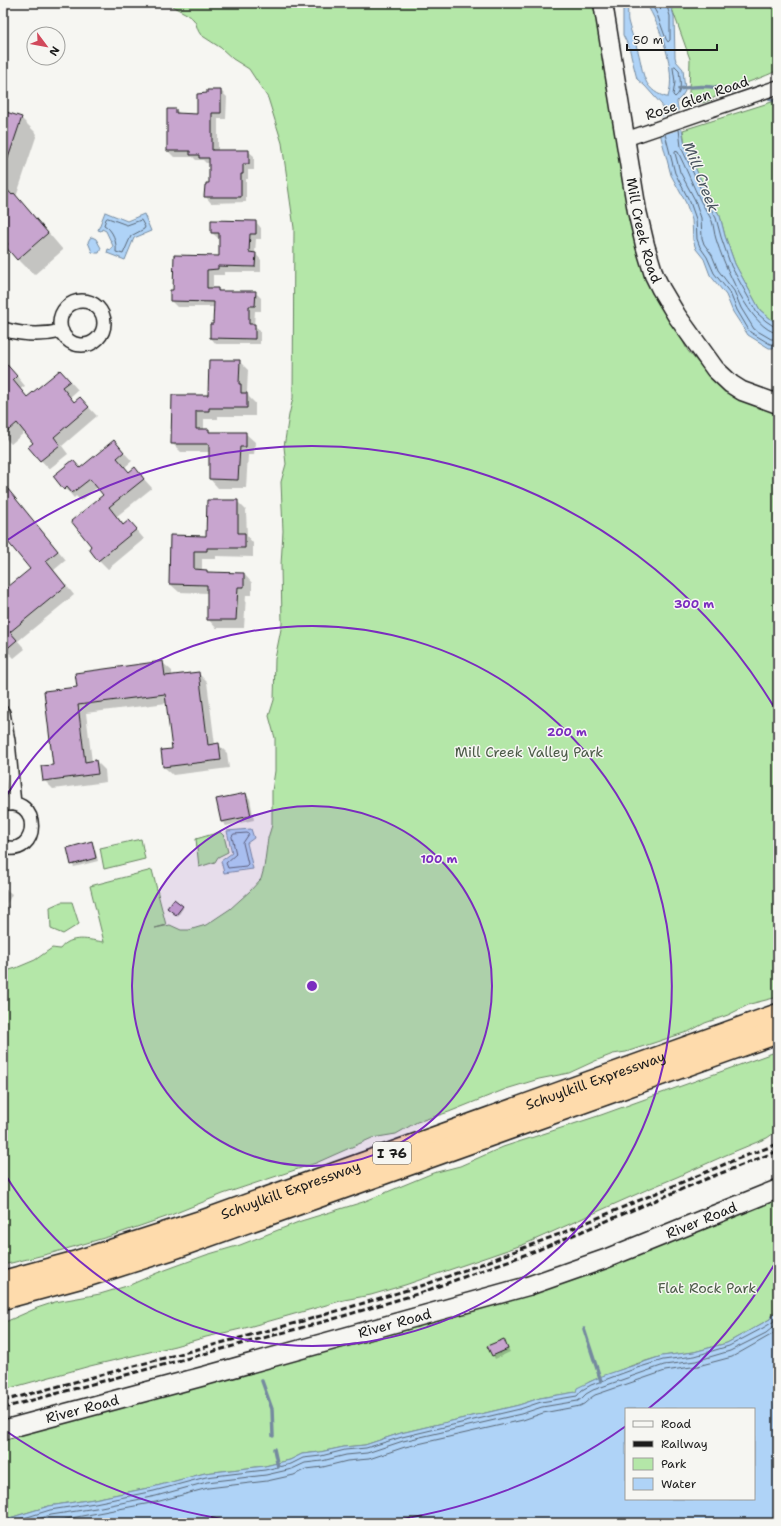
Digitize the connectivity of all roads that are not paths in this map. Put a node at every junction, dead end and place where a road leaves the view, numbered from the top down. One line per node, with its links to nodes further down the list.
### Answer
1 (603, 3): 3 (street, Mill Creek Road)
2 (778, 87): 3 (street, Rose Glen Road)
3 (626, 139): 6 (street, Mill Creek Road)
4 (3, 329): 5 (street)
5 (62, 331)
6 (778, 404)
7 (3, 713): 8 (street)
8 (8, 805): 9 (street)
9 (3, 847)
10 (778, 1015): 13 (highway, Schuylkill Expressway / I 76)
11 (778, 1032): 14 (highway, Schuylkill Expressway / I 76)
12 (778, 1189): 15 (street, River Road)
13 (3, 1282)
14 (3, 1298)
15 (3, 1430)

